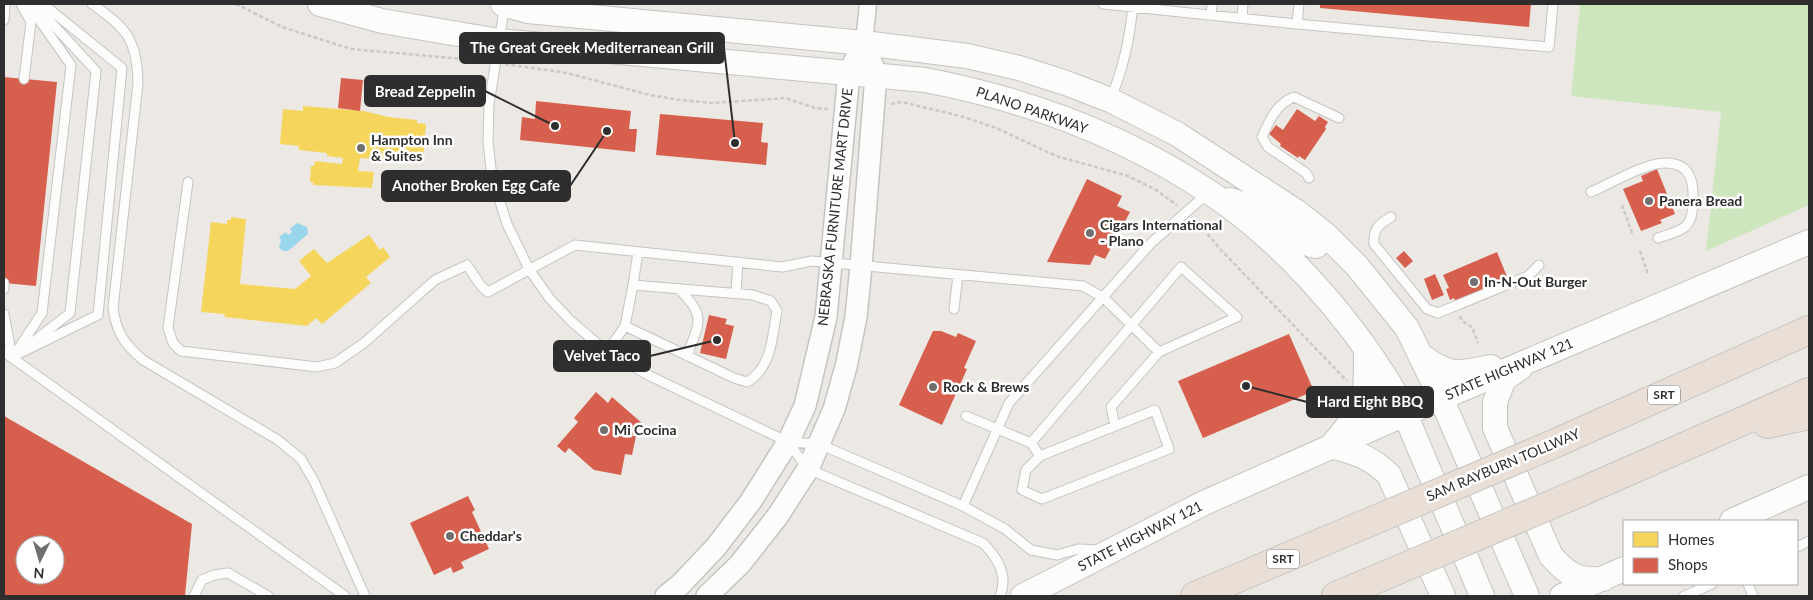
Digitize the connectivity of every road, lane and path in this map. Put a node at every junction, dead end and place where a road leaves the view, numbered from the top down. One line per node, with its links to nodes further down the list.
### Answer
1 (5, 4): 19 (lane)
2 (22, 4): 25 (lane)
3 (28, 4): 67 (lane)
4 (34, 4): 67 (lane)
5 (43, 4): 67 (lane)
6 (92, 4): 93 (lane)
7 (320, 4): 21 (main road, PLANO PARKWAY)
8 (504, 4): 21 (lane); 22 (main road)
9 (868, 4): 22 (street)
10 (1103, 4): 15 (lane)
11 (1212, 4): 17 (lane)
12 (1243, 4): 18 (lane)
13 (1299, 4): 20 (lane)
14 (1553, 4): 20 (lane)
15 (1133, 5): 16 (lane); 26 (lane)
16 (1160, 7): 17 (lane)
17 (1211, 15): 18 (lane)
18 (1242, 18): 20 (lane)
19 (4, 20)
20 (1297, 24)
21 (499, 41): 23 (main road, PLANO PARKWAY); 44 (lane)
22 (864, 42): 23 (street, NEBRASKA FURNITURE MART DRIVE); 24 (street, NEBRASKA FURNITURE MART DRIVE); 26 (main road)
23 (848, 74): 24 (main road, PLANO PARKWAY); 41 (street, NEBRASKA FURNITURE MART DRIVE)
24 (876, 75): 30 (main road, PLANO PARKWAY); 43 (street, NEBRASKA FURNITURE MART DRIVE)
25 (24, 79)
26 (1110, 100): 34 (main road)
27 (1338, 118): 28 (lane)
28 (1309, 178)
29 (188, 182): 44 (lane)
30 (1209, 192): 34 (main road); 52 (lane); 61 (main road, PLANO PARKWAY)
31 (1591, 192): 36 (lane)
32 (1622, 204): 35 (path)
33 (1391, 217): 53 (lane)
34 (1326, 235): 66 (main road)
35 (1633, 236)
36 (1658, 238)
37 (1809, 242): 68 (main road, STATE HIGHWAY 121)
38 (1640, 251): 45 (path)
39 (638, 252): 40 (lane); 44 (lane); 48 (lane)
40 (738, 262): 41 (lane); 51 (lane)
41 (830, 263): 43 (lane); 77 (street, NEBRASKA FURNITURE MART DRIVE)
42 (1539, 265): 53 (lane)
43 (861, 266): 46 (lane); 79 (street, NEBRASKA FURNITURE MART DRIVE)
44 (529, 269): 63 (lane)
45 (1648, 274)
46 (958, 275): 52 (lane); 54 (lane)
47 (4, 283): 49 (lane)
48 (633, 285): 50 (lane); 56 (lane)
49 (4, 289)
50 (679, 289): 51 (lane); 65 (lane)
51 (736, 293): 65 (lane)
52 (1104, 298): 57 (lane); 75 (lane)
53 (1456, 306): 59 (path)
54 (954, 309)
55 (4, 314): 67 (lane)
56 (625, 326): 63 (lane); 65 (lane)
57 (1131, 326): 64 (lane); 64 (lane); 78 (lane)
58 (1809, 330): 98 (highway, SAM RAYBURN TOLLWAY / SRT, bridge)
59 (1478, 343)
60 (4, 344): 67 (lane)
61 (1366, 349): 71 (main road, PLANO PARKWAY); 80 (main road)
62 (4, 351): 67 (lane)
63 (606, 352): 77 (lane)
64 (1160, 352): 74 (lane)
65 (687, 356)
66 (1423, 357): 68 (main road); 70 (main road)
67 (12, 358): 92 (lane)
68 (1534, 359): 70 (main road, STATE HIGHWAY 121); 88 (main road)
69 (1809, 392): 76 (highway)
70 (1441, 398): 71 (main road, STATE HIGHWAY 121); 102 (main road)
71 (1404, 414): 80 (main road, STATE HIGHWAY 121); 101 (main road, PLANO PARKWAY)
72 (1809, 414): 76 (highway)
73 (966, 416): 75 (lane)
74 (1115, 426): 81 (lane); 81 (lane)
75 (997, 429): 78 (lane); 84 (lane)
76 (1709, 437): 99 (highway, bridge)
77 (788, 442): 79 (lane); 82 (lane); 94 (street, NEBRASKA FURNITURE MART DRIVE)
78 (1031, 442): 81 (lane)
79 (819, 444): 82 (street, NEBRASKA FURNITURE MART DRIVE); 84 (lane)
80 (1331, 446): 86 (main road, STATE HIGHWAY 121); 100 (main road)
81 (1040, 456)
82 (808, 469): 95 (street, NEBRASKA FURNITURE MART DRIVE); 96 (lane)
83 (1809, 487): 85 (main road)
84 (963, 506): 86 (lane)
85 (1734, 520)
86 (1111, 551): 97 (main road, STATE HIGHWAY 121)
87 (1623, 569): 88 (main road)
88 (1603, 579): 103 (main road)
89 (1700, 586): 104 (lane)
90 (194, 596): 91 (lane)
91 (268, 596)
92 (345, 596)
93 (365, 596)
94 (666, 596)
95 (707, 596)
96 (1000, 596)
97 (1023, 596)
98 (1195, 596)
99 (1336, 596)
100 (1443, 596)
101 (1482, 596)
102 (1527, 596)
103 (1562, 596)
104 (1684, 596)

